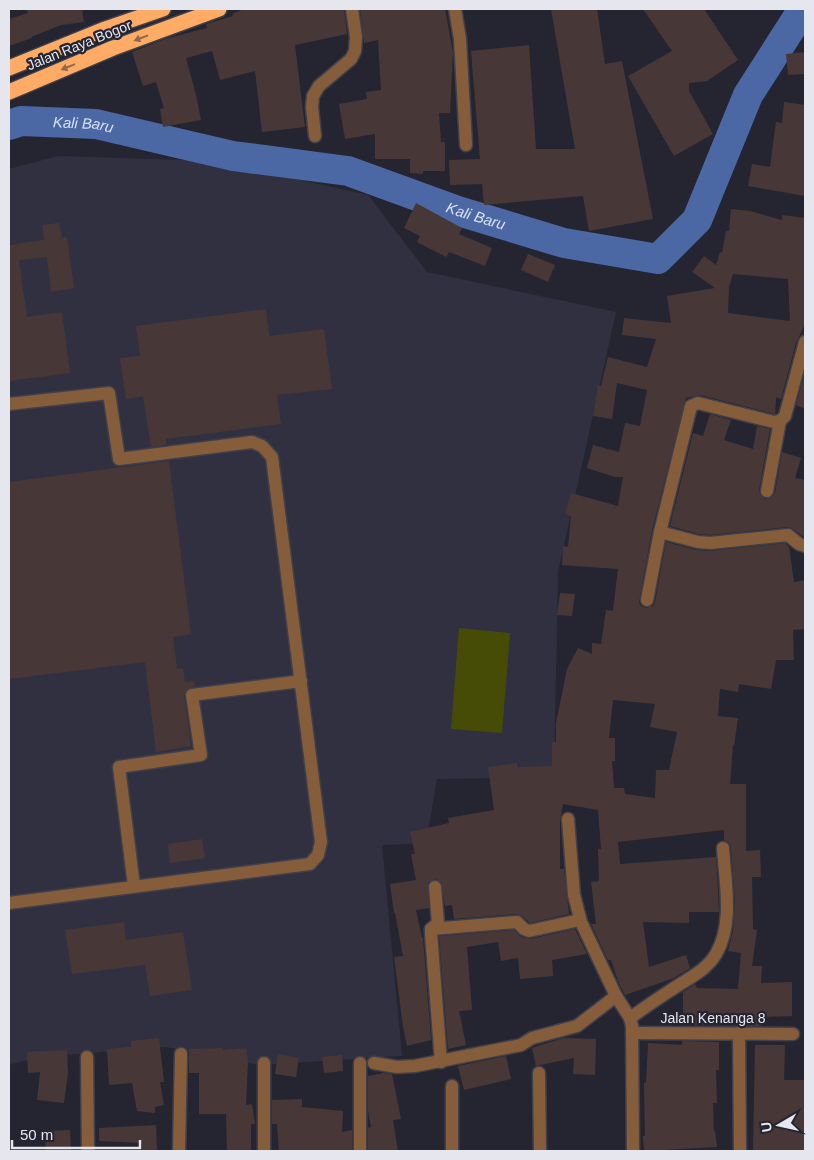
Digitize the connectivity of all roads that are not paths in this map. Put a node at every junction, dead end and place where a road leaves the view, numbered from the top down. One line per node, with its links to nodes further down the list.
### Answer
1 (163, 9): 5 (highway, Jalan Raya Bogor)
2 (219, 9): 6 (highway, Jalan Raya Bogor, one-way to 6)
3 (352, 9): 9 (street)
4 (455, 9): 10 (street)
5 (105, 29): 6 (highway); 7 (highway, Jalan Raya Bogor)
6 (113, 48): 8 (highway, Jalan Raya Bogor, one-way to 8)
7 (9, 68)
8 (9, 92)
9 (315, 136)
10 (466, 146)
11 (805, 342): 13 (street)
12 (9, 404): 18 (street)
13 (780, 421): 14 (street); 15 (street)
14 (767, 491)
15 (660, 532): 16 (street); 17 (street)
16 (805, 546)
17 (647, 600)
18 (301, 681): 21 (street); 21 (street)
19 (568, 819): 24 (street)
20 (723, 848): 27 (street)
21 (134, 886): 23 (street)
22 (435, 887): 25 (street)
23 (9, 903)
24 (580, 920): 25 (street); 26 (street)
25 (431, 929): 33 (street)
26 (616, 996): 27 (street); 33 (street)
27 (630, 1018): 28 (street)
28 (632, 1033): 29 (street, Jalan Kenanga 8); 45 (street)
29 (739, 1033): 30 (street, Jalan Kenanga 8); 46 (street)
30 (793, 1034)
31 (181, 1054): 40 (street)
32 (87, 1057): 39 (street)
33 (441, 1062): 35 (street)
34 (264, 1063): 41 (street)
35 (374, 1063)
36 (360, 1064): 42 (street)
37 (539, 1073): 44 (street)
38 (452, 1086): 43 (street)
39 (88, 1151)
40 (179, 1151)
41 (264, 1151)
42 (360, 1151)
43 (452, 1151)
44 (540, 1151)
45 (633, 1151)
46 (740, 1151)

